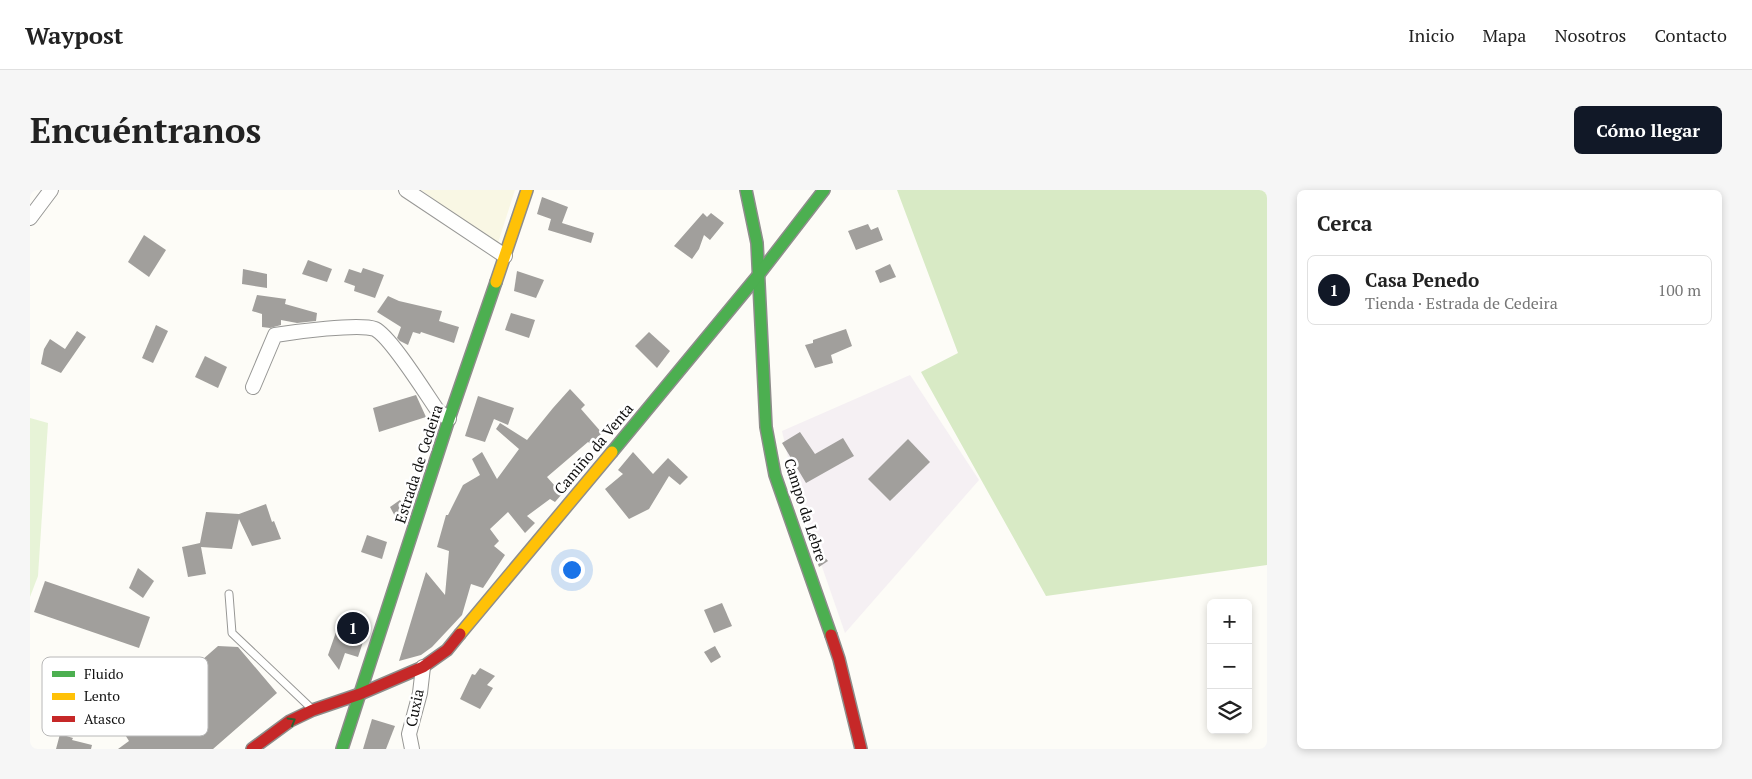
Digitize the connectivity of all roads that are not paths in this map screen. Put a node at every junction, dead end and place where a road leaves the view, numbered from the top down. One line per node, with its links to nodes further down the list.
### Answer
1 (50, 190): 6 (street)
2 (406, 190): 7 (street)
3 (527, 190): 7 (street, Estrada de Cedeira)
4 (746, 190): 8 (street, Campo da Lebre)
5 (824, 190): 8 (street, Camiño da Venta)
6 (30, 218)
7 (505, 256): 10 (street, Estrada de Cedeira)
8 (760, 273): 12 (street, Camiño da Venta); 18 (street, Campo da Lebre)
9 (253, 387): 10 (street)
10 (449, 419): 13 (street, Estrada de Cedeira)
11 (229, 594): 14 (lane)
12 (423, 667): 13 (street, Camiño da Venta); 17 (street, Cuxia)
13 (360, 694): 14 (street, Camiño da Venta); 16 (street, Estrada de Cedeira)
14 (313, 710): 15 (street, Camiño da Venta, one-way to 14)
15 (252, 749)
16 (342, 749)
17 (412, 749)
18 (862, 749)

